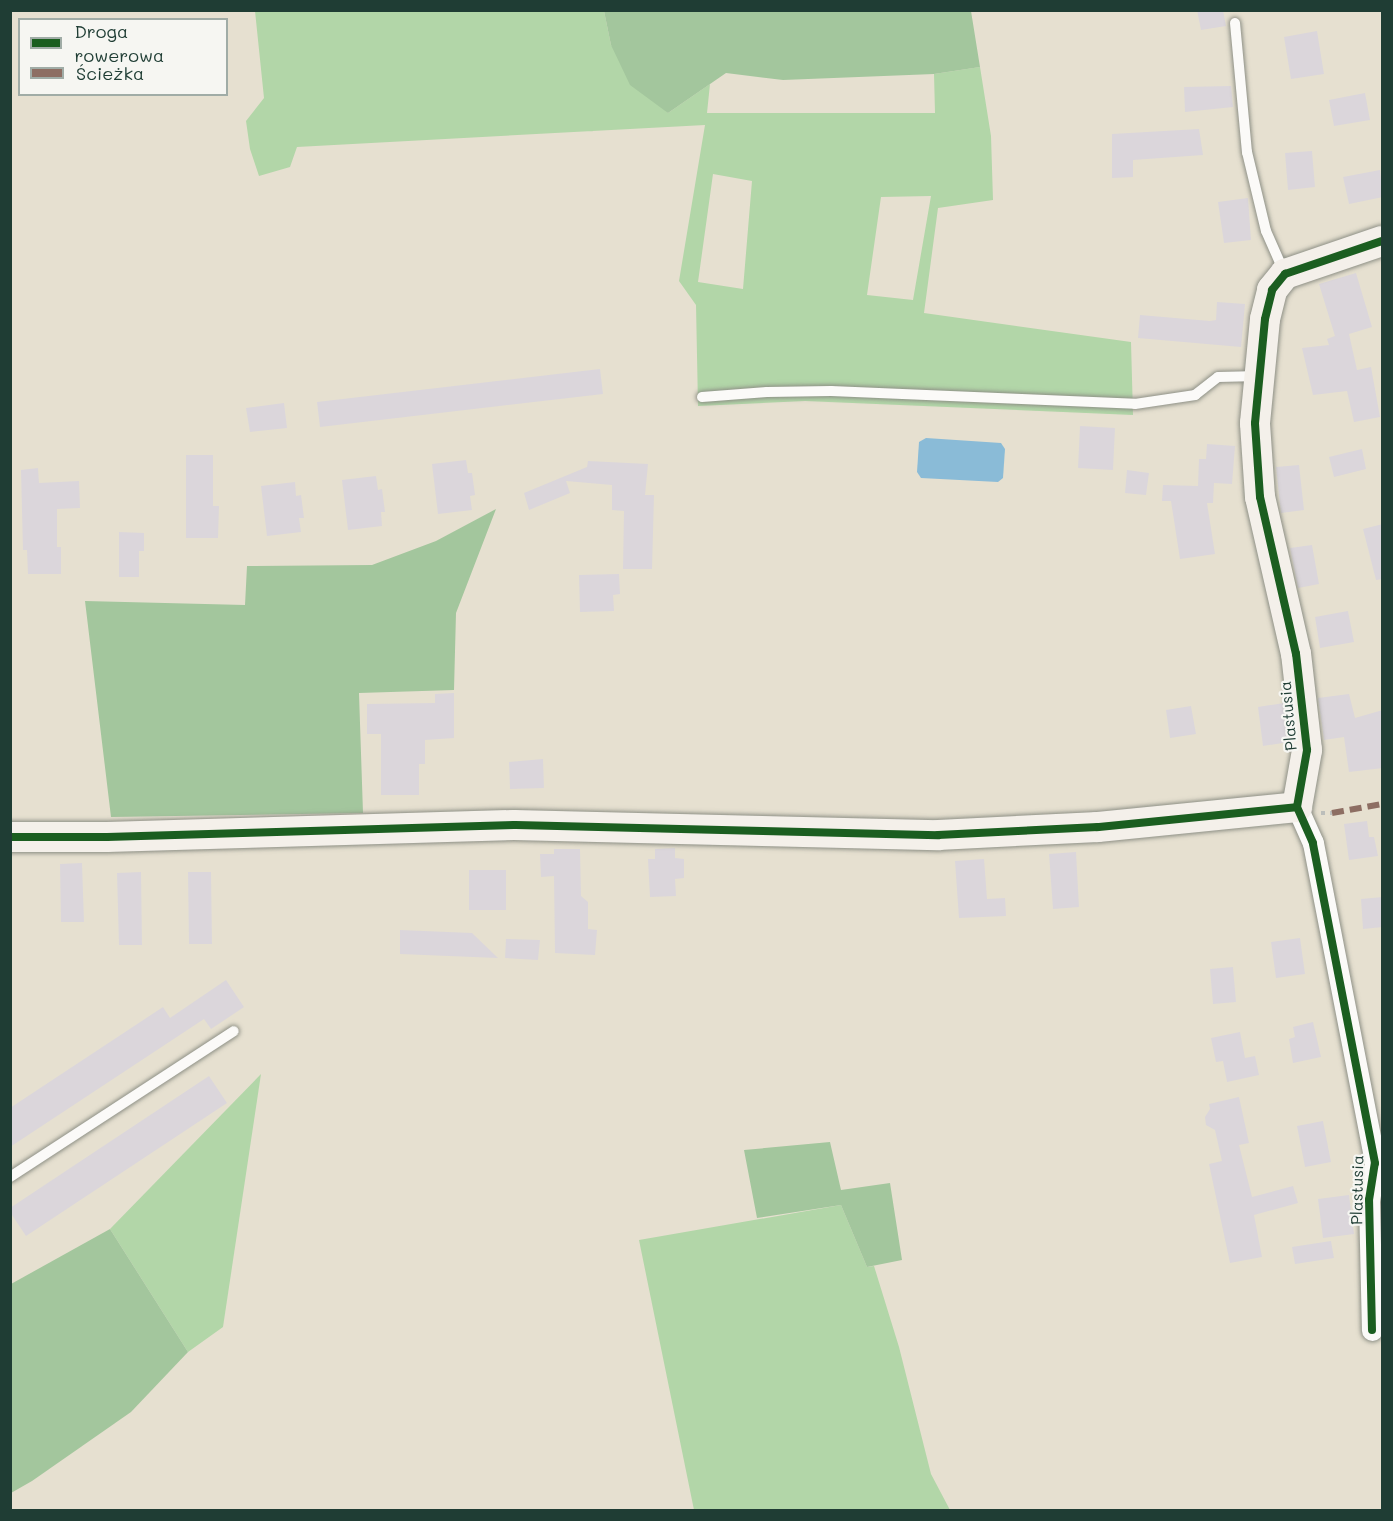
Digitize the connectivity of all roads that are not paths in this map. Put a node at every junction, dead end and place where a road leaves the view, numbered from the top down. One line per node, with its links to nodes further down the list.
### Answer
1 (1235, 23): 3 (lane)
2 (1383, 241): 3 (street)
3 (1285, 274): 4 (street, Plastusia)
4 (1259, 376): 5 (lane); 6 (street, Plastusia)
5 (702, 397)
6 (1297, 807): 7 (street); 9 (street, Plastusia)
7 (10, 837)
8 (234, 1031): 10 (lane)
9 (1379, 1162): 11 (street, Plastusia)
10 (10, 1177)
11 (1372, 1330)

